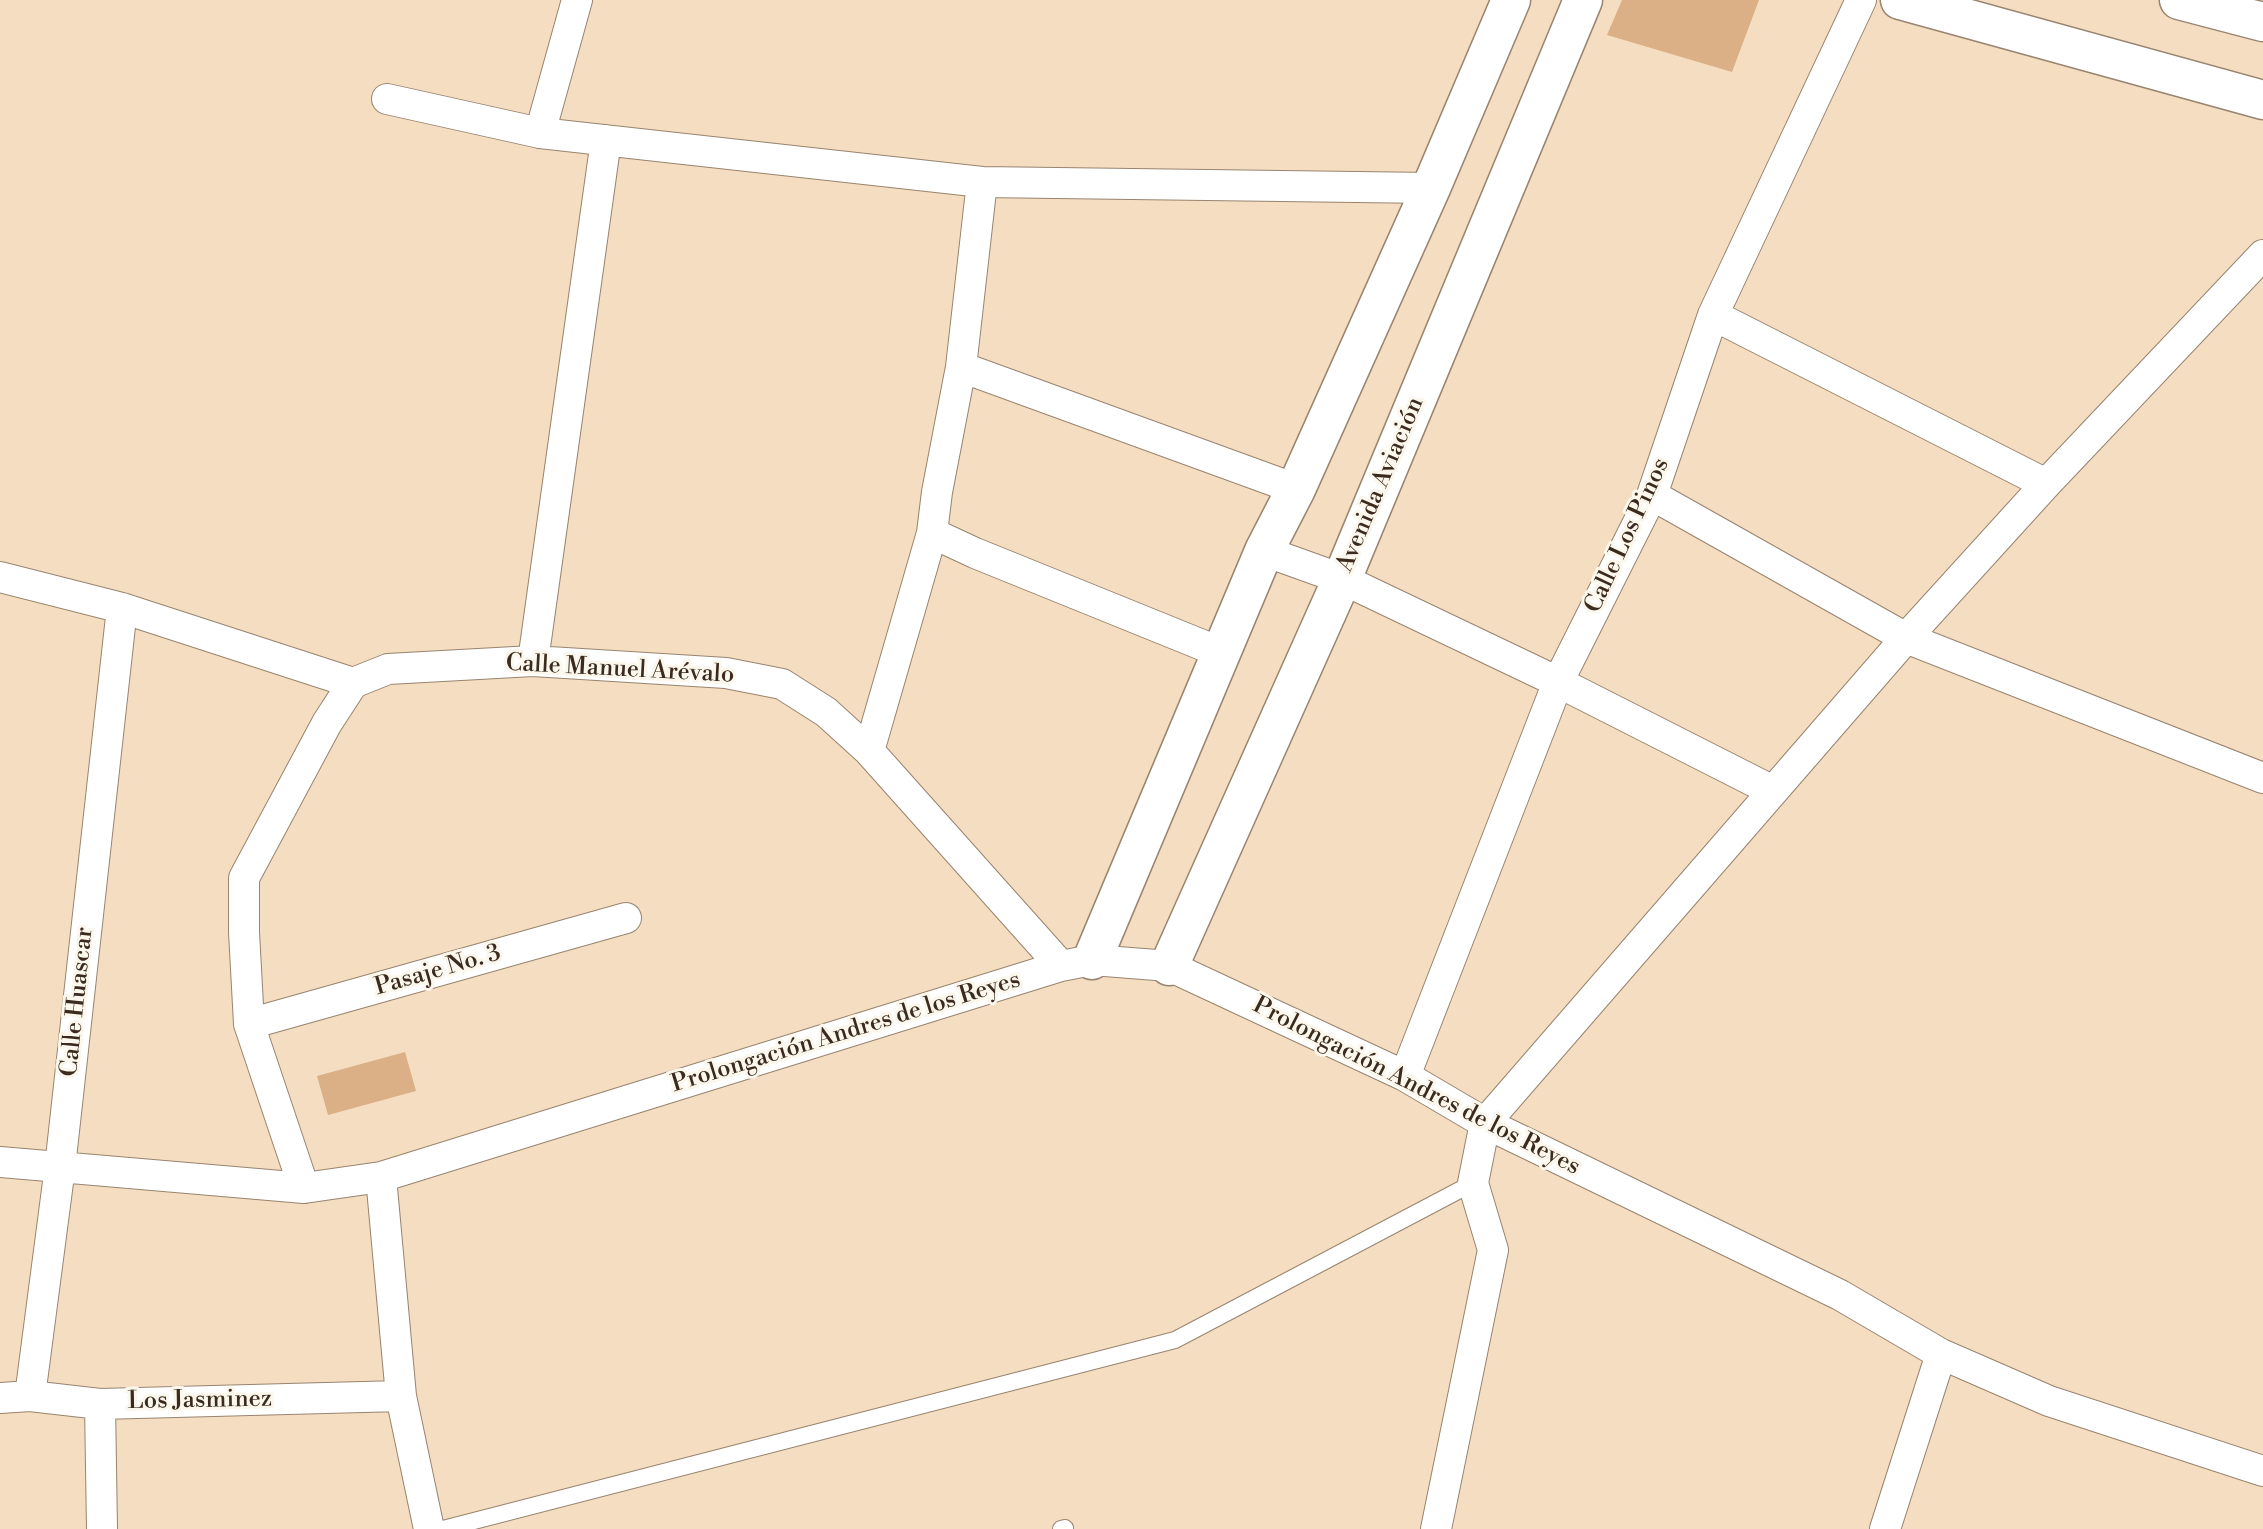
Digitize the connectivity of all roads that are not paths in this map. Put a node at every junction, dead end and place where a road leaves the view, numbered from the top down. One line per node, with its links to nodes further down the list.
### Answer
1 (577, 0): 10 (street)
2 (1511, 0): 13 (street)
3 (1583, 0): 23 (street, Avenida Aviación)
4 (1861, 0): 15 (street, Calle Los Pinos)
5 (1900, 0): 9 (street)
6 (2179, 0): 7 (street)
7 (2263, 22)
8 (387, 99): 10 (street)
9 (2263, 100)
10 (540, 133): 11 (street)
11 (606, 140): 12 (street); 27 (street)
12 (982, 182): 13 (street); 16 (street)
13 (1431, 188): 18 (street)
14 (2261, 261): 17 (street)
15 (1713, 315): 17 (street); 19 (street, Calle Los Pinos)
16 (961, 367): 18 (street); 20 (street)
17 (2046, 484): 25 (street)
18 (1296, 489): 21 (street)
19 (1652, 495): 25 (street); 28 (street, Calle Los Pinos)
20 (932, 533): 26 (street); 30 (street)
21 (1264, 551): 23 (street); 26 (street)
22 (0, 577): 24 (street)
23 (1342, 579): 28 (street); 35 (street, Avenida Aviación)
24 (122, 608): 29 (street); 40 (street, Calle Huascar)
25 (1906, 638): 31 (street); 32 (street)
26 (1222, 653): 34 (street)
27 (533, 660): 29 (street, Calle Manuel Arévalo); 30 (street, Calle Manuel Arévalo)
28 (1558, 682): 32 (street); 37 (street, Calle Los Pinos)
29 (354, 683): 36 (street)
30 (869, 751): 34 (street, Calle Manuel Arévalo)
31 (2263, 778)
32 (1773, 791): 38 (street)
33 (626, 918): 36 (street, Pasaje No. 3)
34 (1077, 963): 35 (street, Prolongación Andres de los Reyes); 41 (street, Prolongación Andres de los Reyes)
35 (1169, 966): 37 (street, Prolongación Andres de los Reyes)
36 (249, 1024): 43 (street)
37 (1405, 1076): 38 (street, Prolongación Andres de los Reyes)
38 (1485, 1124): 42 (street); 44 (street, Prolongación Andres de los Reyes)
39 (0, 1162): 40 (street, Prolongación Andres de los Reyes)
40 (60, 1167): 43 (street, Prolongación Andres de los Reyes); 45 (street, Calle Huascar)
41 (381, 1177): 43 (street, Prolongación Andres de los Reyes); 46 (street)
42 (1473, 1183): 52 (lane); 53 (street)
43 (304, 1188)
44 (1941, 1354): 49 (street, Prolongación Andres de los Reyes); 54 (street)
45 (30, 1396): 47 (street, Los Jasminez); 48 (street, Los Jasminez)
46 (401, 1396): 48 (street, Los Jasminez); 51 (street)
47 (0, 1398)
48 (100, 1404): 50 (street)
49 (2263, 1471)
50 (102, 1529)
51 (429, 1529)
52 (443, 1529)
53 (1436, 1529)
54 (1885, 1529)

